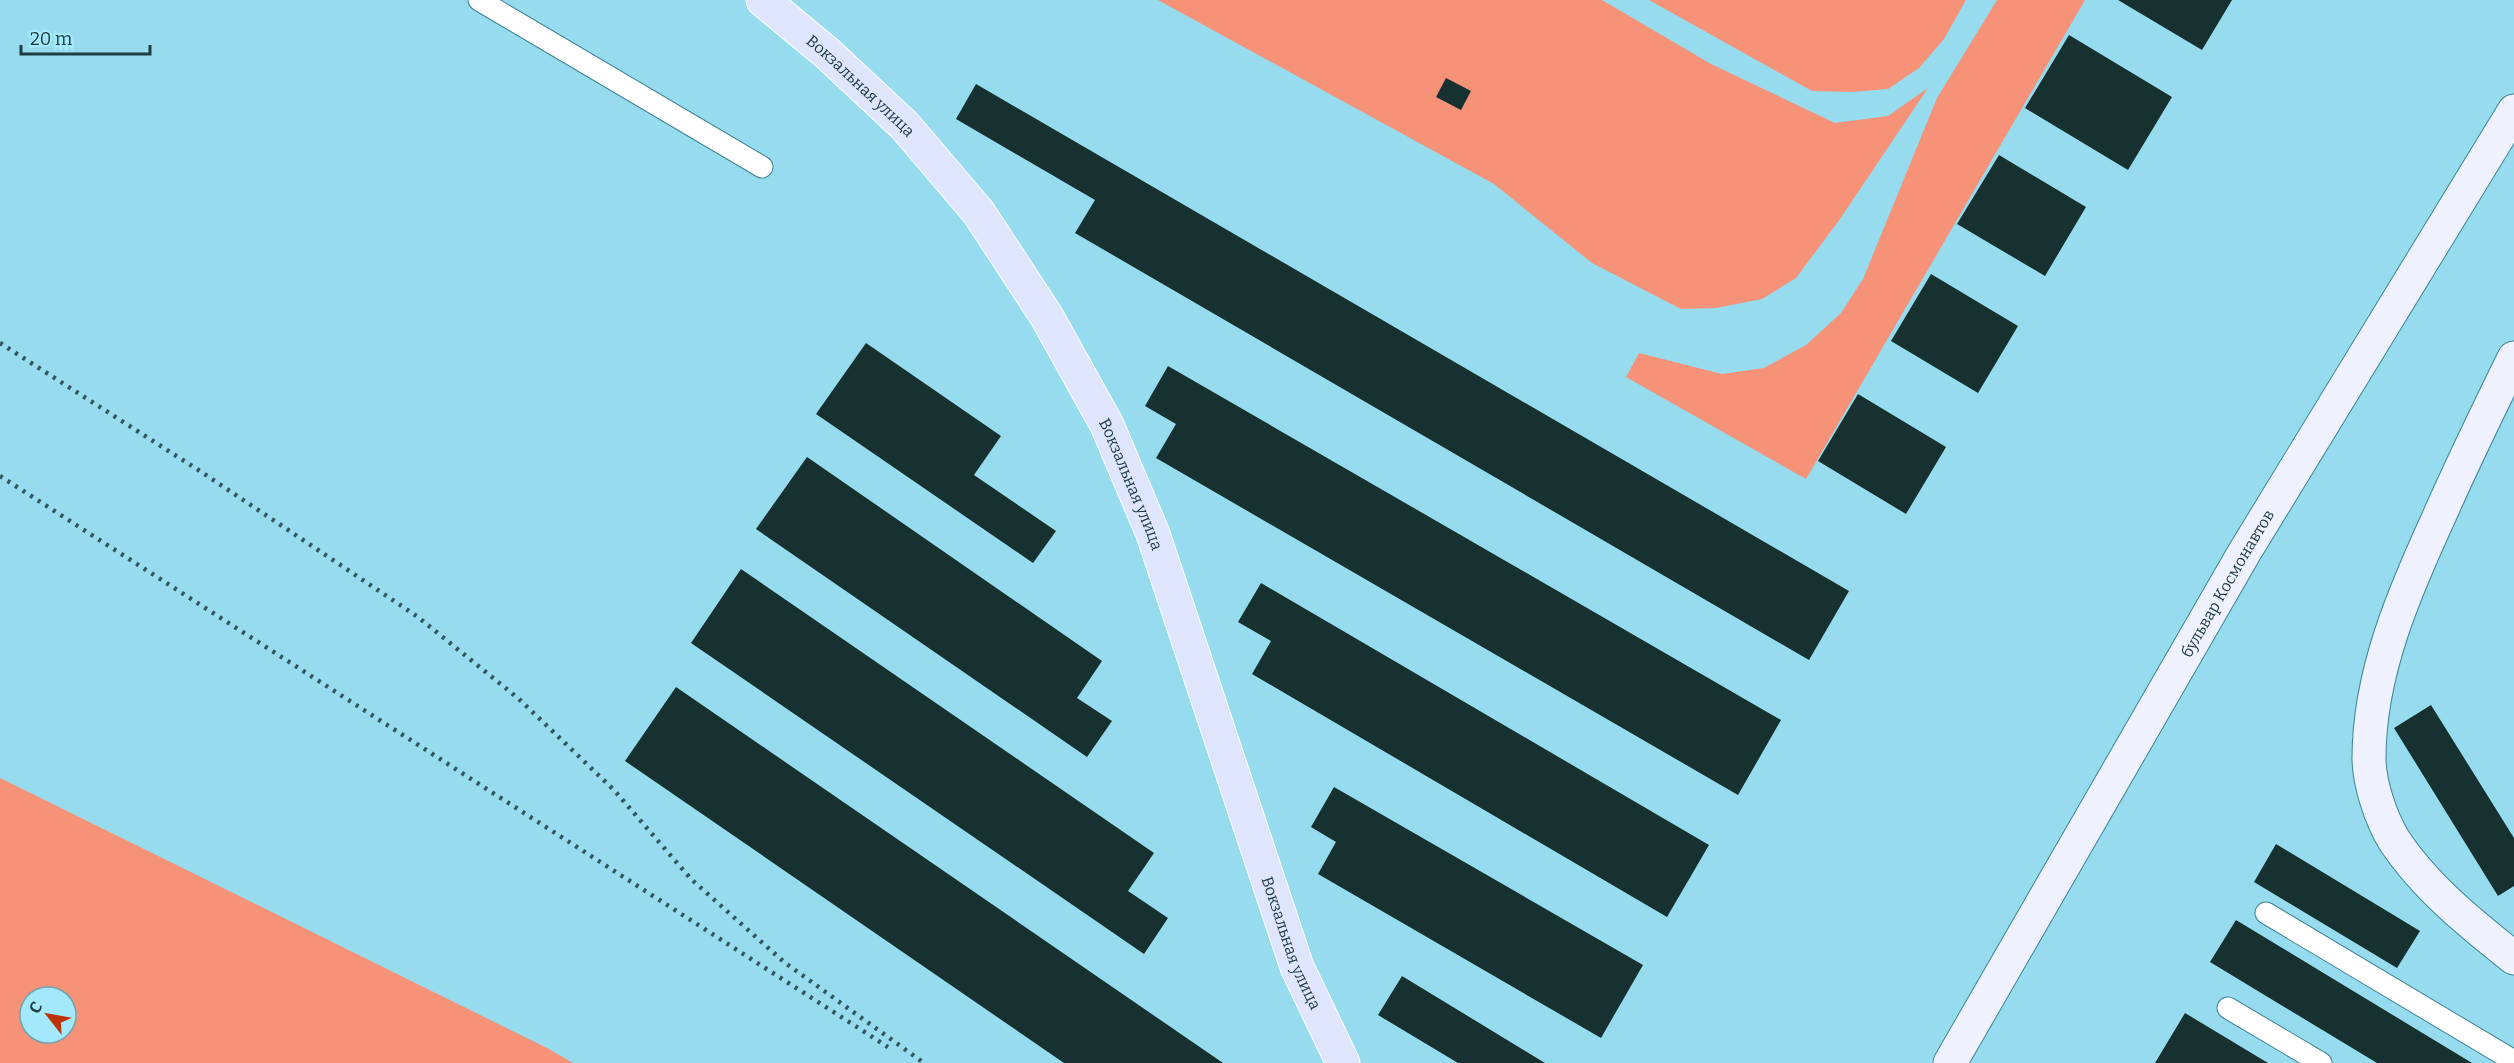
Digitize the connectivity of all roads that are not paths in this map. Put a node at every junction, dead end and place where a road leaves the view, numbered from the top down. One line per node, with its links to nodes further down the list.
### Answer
1 (479, 0): 4 (lane)
2 (763, 0): 10 (main road, Вокзальная улица)
3 (2514, 111): 11 (main road, бульвар Космонавтов)
4 (762, 167)
5 (2514, 358): 7 (main road)
6 (2266, 913): 9 (lane)
7 (2514, 958)
8 (2228, 1008): 12 (lane)
9 (2514, 1061)
10 (1343, 1063)
11 (1950, 1063)
12 (2321, 1063)

